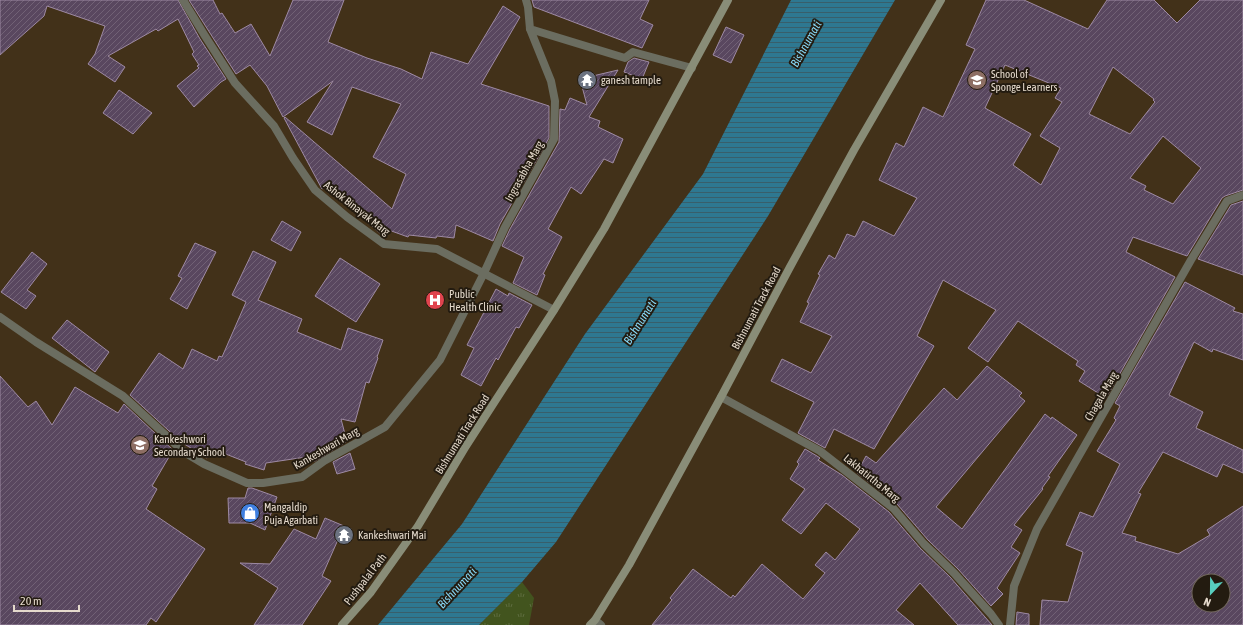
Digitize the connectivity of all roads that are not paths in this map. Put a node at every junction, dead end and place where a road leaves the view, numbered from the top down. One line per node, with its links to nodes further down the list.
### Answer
1 (183, 0): 8 (street, Ashok Binayak Marg)
2 (526, 0): 5 (street, Ingrasabha Marg)
3 (728, 0): 6 (main road, Bishnumati Track Road)
4 (941, 0): 11 (main road, Bishnumati Track Road)
5 (530, 29): 6 (street); 8 (street, Ingrasabha Marg)
6 (692, 68): 9 (main road, Bishnumati Track Road)
7 (1243, 195): 16 (street, Chagala Marg)
8 (484, 273): 9 (street, Ashok Binayak Marg); 10 (street, Kankeshwari Marg)
9 (554, 310): 12 (main road, Bishnumati Track Road)
10 (0, 317)
11 (721, 397): 13 (main road, Bishnumati Track Road); 15 (street, Lakhatirtha Marg)
12 (418, 526): 14 (main road, Pushpalal Path)
13 (596, 623)
14 (342, 625)
15 (999, 625)
16 (1010, 625)

